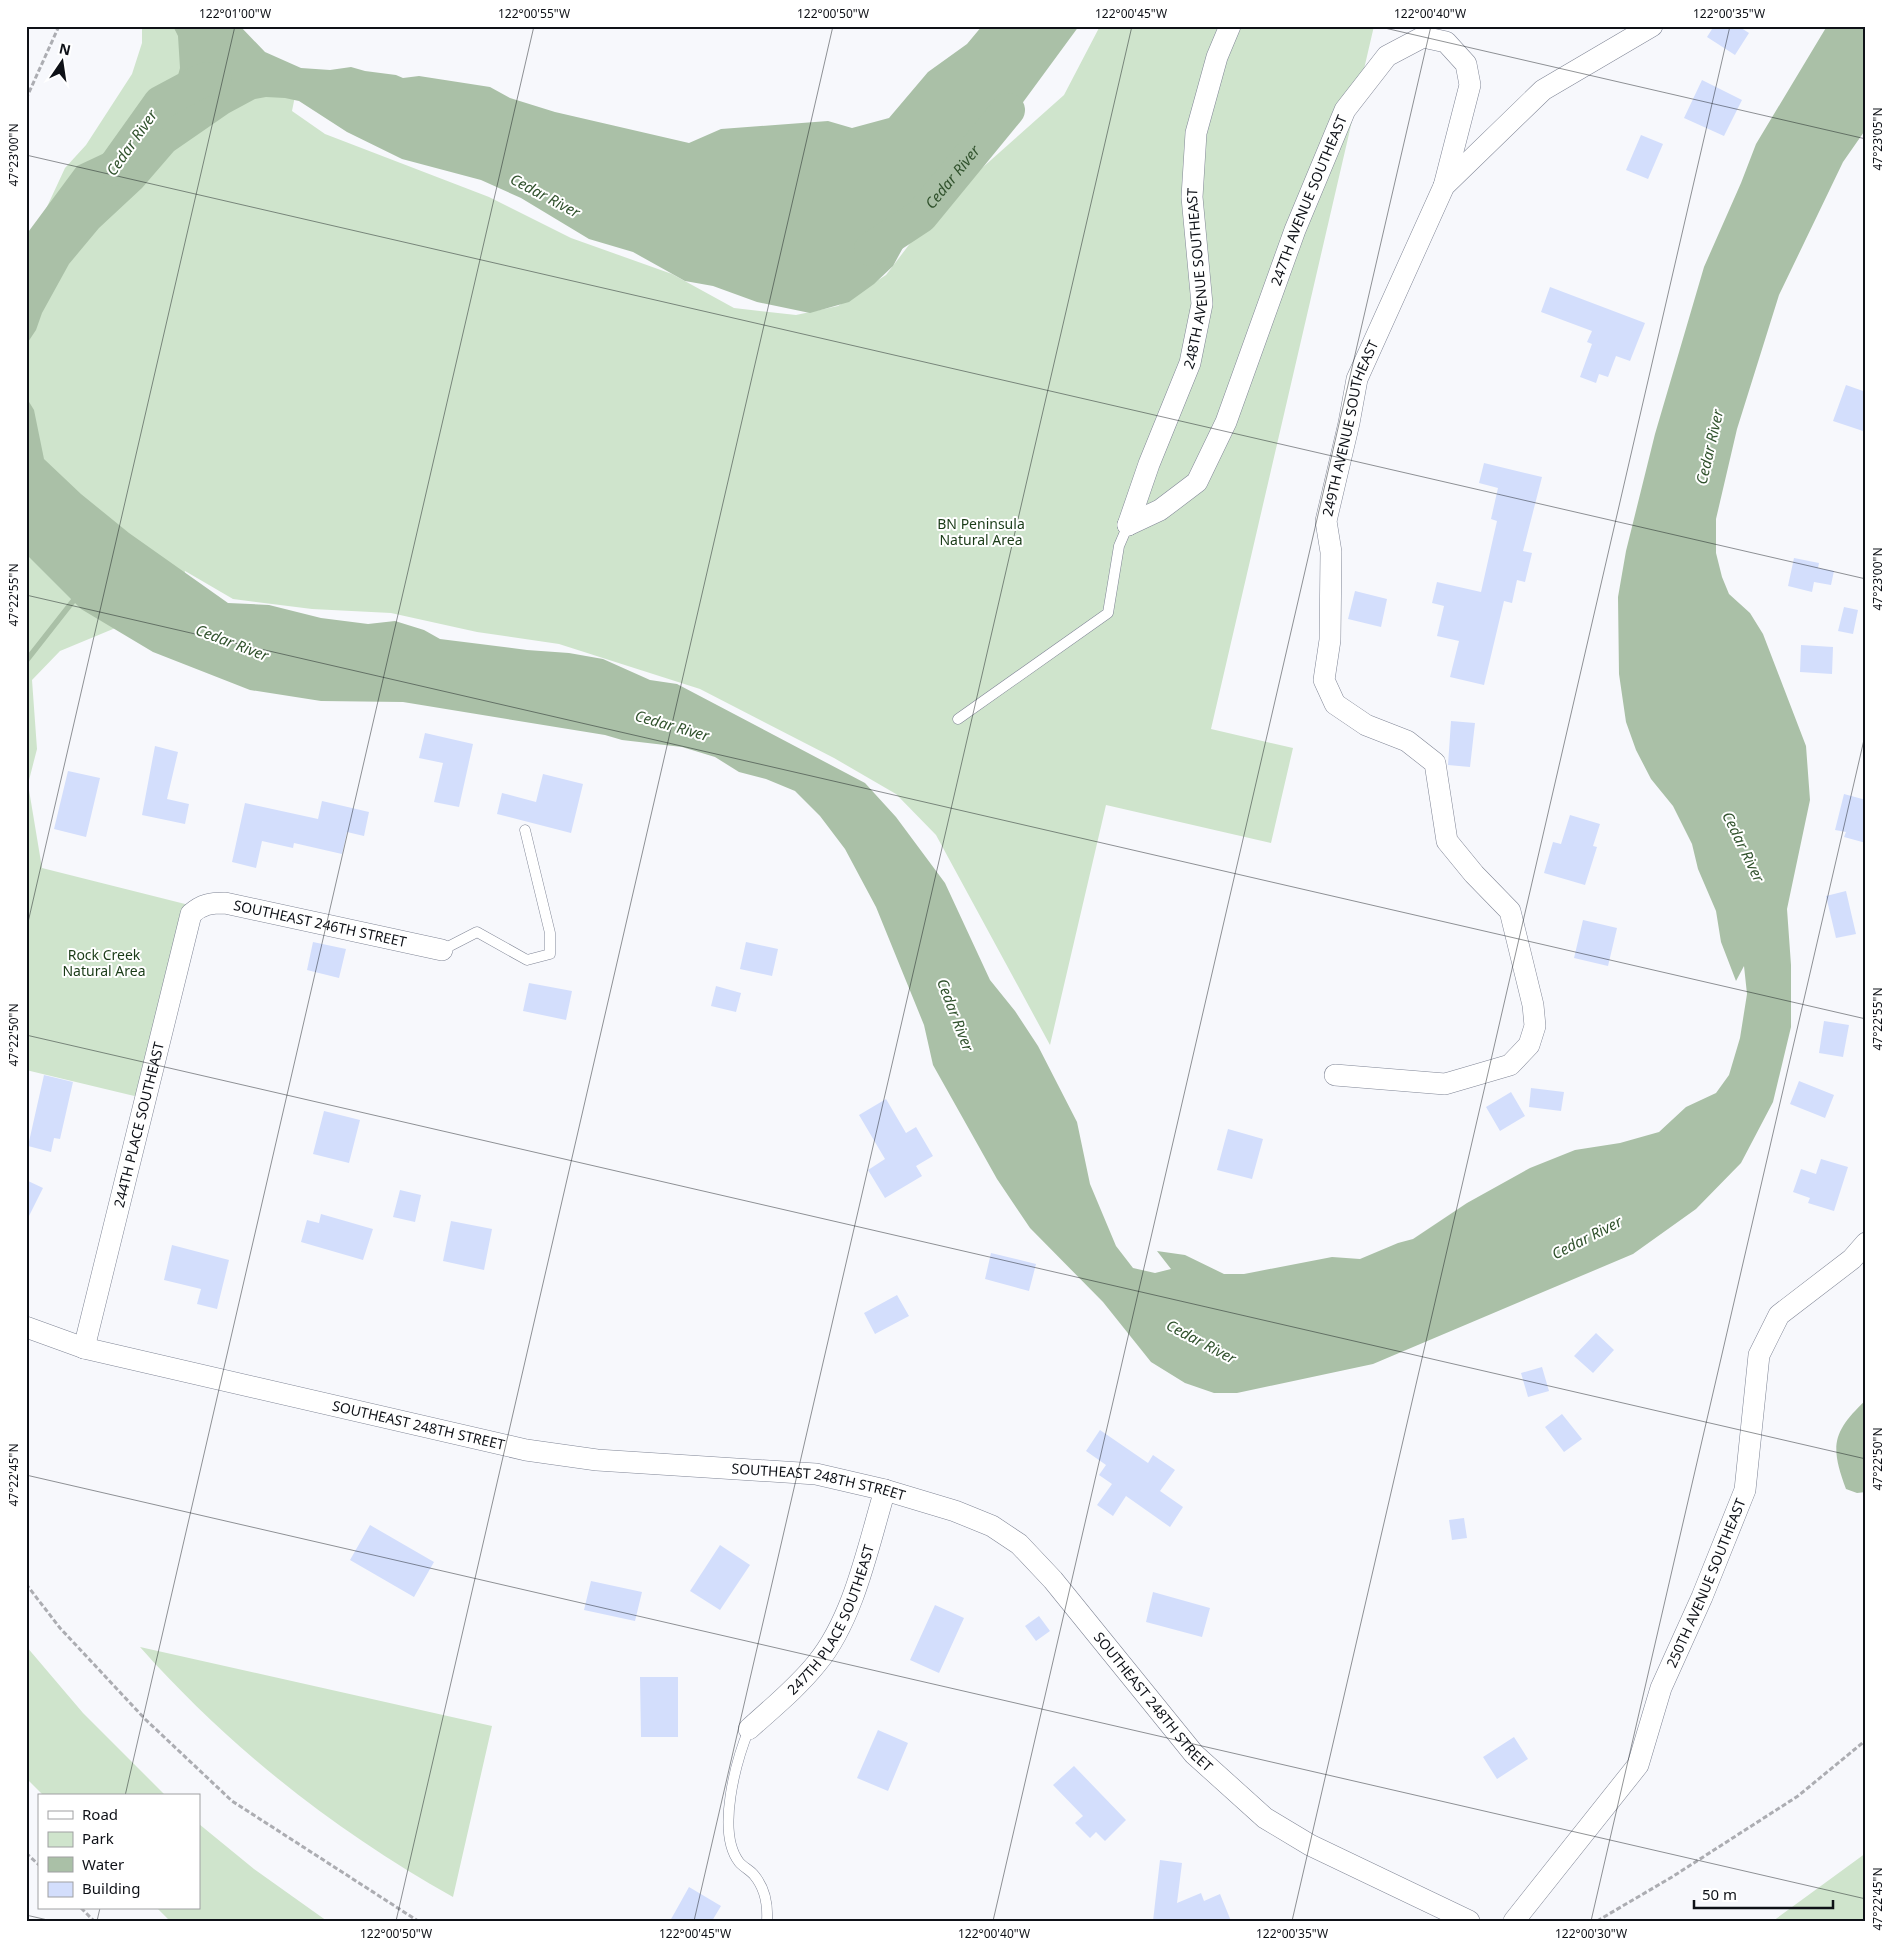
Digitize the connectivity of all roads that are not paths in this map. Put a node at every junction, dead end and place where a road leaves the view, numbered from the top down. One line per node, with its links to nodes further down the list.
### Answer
1 (1230, 26): 4 (street, 248TH AVENUE SOUTHEAST)
2 (1652, 26): 3 (street, 249TH AVENUE SOUTHEAST)
3 (1444, 186): 4 (street, 247TH AVENUE SOUTHEAST); 9 (street, 249TH AVENUE SOUTHEAST)
4 (1128, 525): 5 (lane)
5 (958, 719)
6 (525, 830): 8 (lane)
7 (200, 906): 8 (street, SOUTHEAST 246TH STREET); 12 (street, 244TH PLACE SOUTHEAST)
8 (442, 950)
9 (1335, 1075)
10 (1866, 1244): 17 (street, 250TH AVENUE SOUTHEAST)
11 (26, 1328): 12 (street, SOUTHEAST 248TH STREET)
12 (84, 1348): 13 (street, SOUTHEAST 248TH STREET)
13 (885, 1490): 14 (street, 247TH PLACE SOUTHEAST); 16 (street, SOUTHEAST 248TH STREET)
14 (749, 1729): 15 (lane)
15 (767, 1921)
16 (1469, 1921)
17 (1514, 1921)

